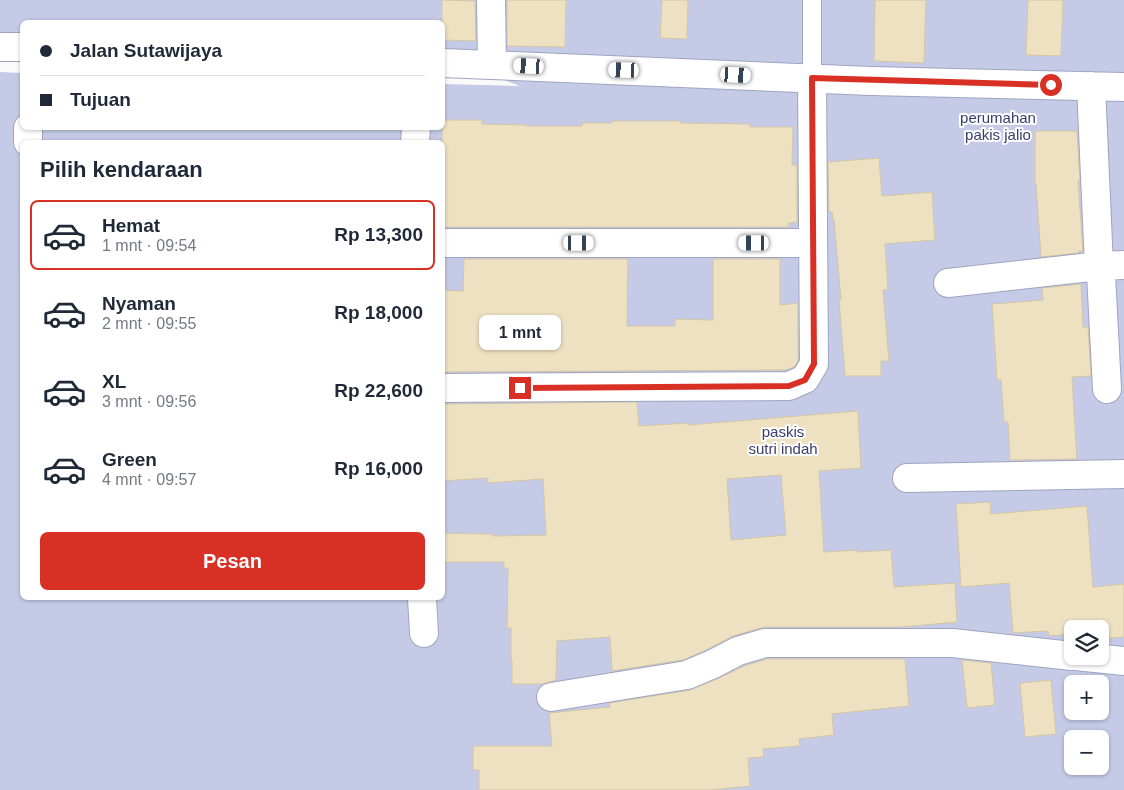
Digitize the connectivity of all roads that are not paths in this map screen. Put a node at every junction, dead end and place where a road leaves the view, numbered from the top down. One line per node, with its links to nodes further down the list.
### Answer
1 (491, 0): 6 (street)
2 (812, 0): 7 (lane)
3 (0, 47): 4 (street)
4 (20, 47)
5 (445, 62): 6 (street)
6 (492, 65): 7 (street)
7 (812, 78): 8 (street); 11 (street)
8 (1091, 86): 9 (street); 12 (street)
9 (1124, 87)
10 (445, 243): 11 (street)
11 (813, 243): 14 (street)
12 (1112, 265): 13 (street); 15 (street)
13 (948, 283)
14 (445, 388)
15 (1107, 389)
16 (1124, 474): 17 (street)
17 (907, 478)
18 (422, 600): 19 (street)
19 (424, 633)
20 (1064, 655): 23 (street)
21 (1109, 660): 22 (street)
22 (1124, 661)
23 (550, 697)

